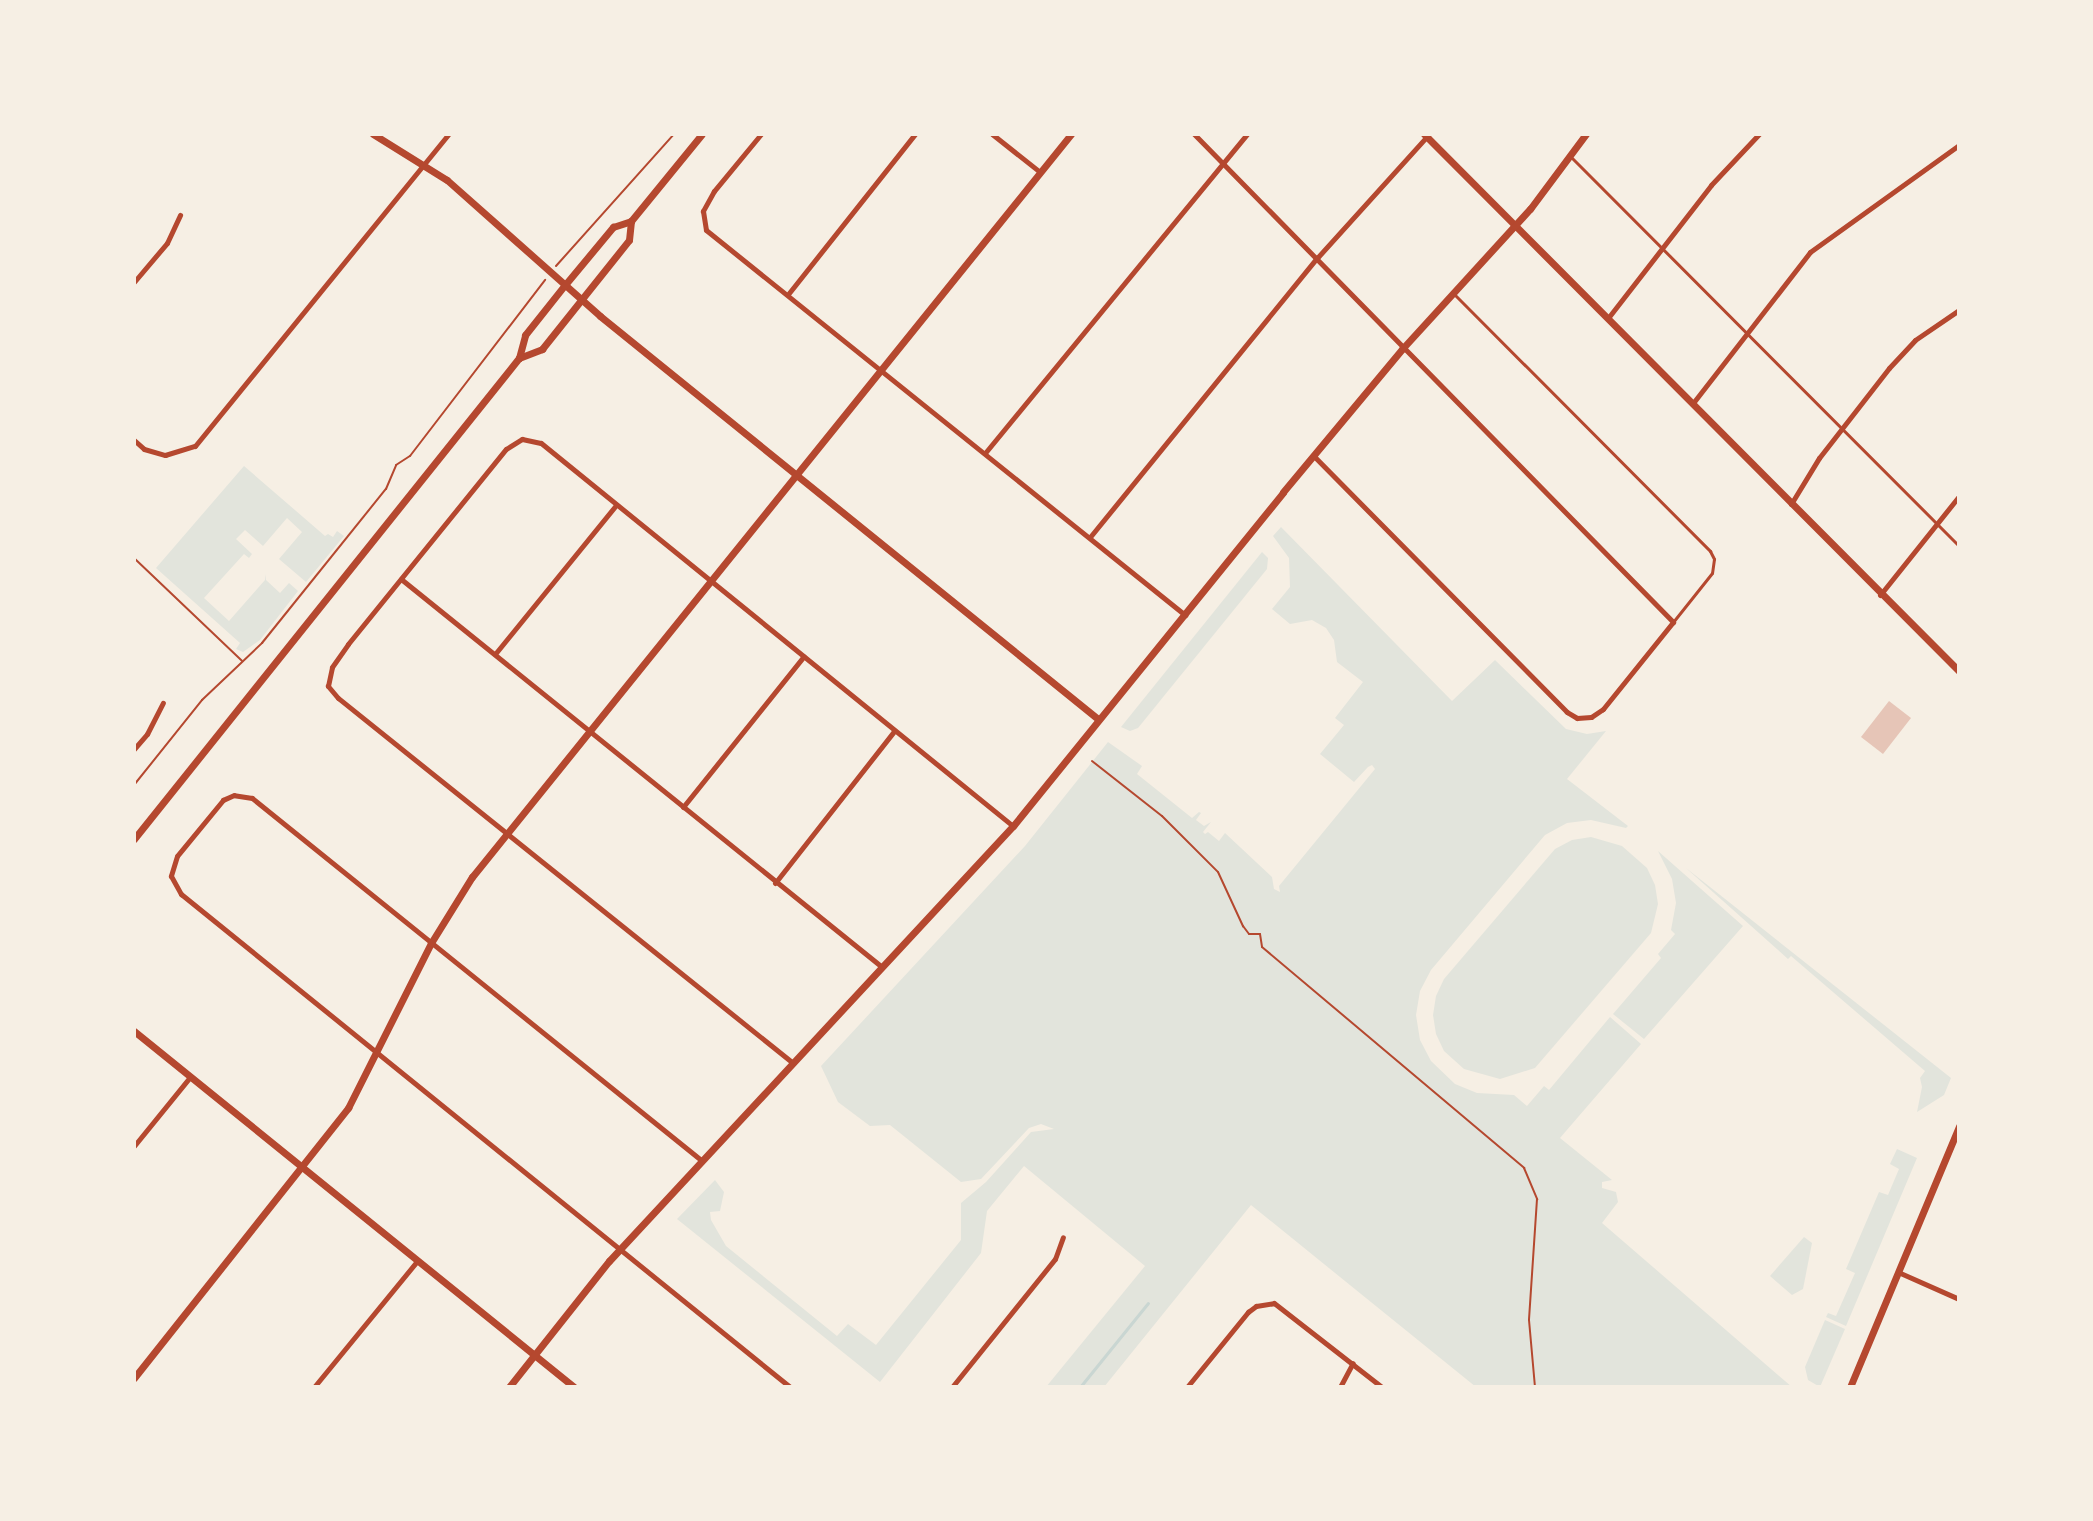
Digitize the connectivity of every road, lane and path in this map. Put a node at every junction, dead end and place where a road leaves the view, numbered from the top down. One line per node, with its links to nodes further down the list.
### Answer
1 (373, 134): 17 (street)
2 (449, 134): 17 (street)
3 (674, 134): 24 (path)
4 (702, 134): 20 (street)
5 (761, 134): 28 (street)
6 (915, 134): 28 (street)
7 (992, 134): 18 (street)
8 (1071, 134): 18 (street)
9 (1194, 134): 16 (street)
10 (1247, 134): 16 (street)
11 (1586, 134): 15 (street)
12 (1759, 134): 22 (street)
13 (1427, 135): 21 (street); 23 (street)
14 (1959, 145): 33 (street)
15 (1569, 156): 21 (street); 22 (lane)
16 (1222, 162): 23 (street); 40 (street)
17 (425, 165): 24 (street); 39 (street)
18 (1040, 172): 36 (street)
19 (180, 215): 25 (street)
20 (631, 221): 27 (street); 30 (street)
21 (1515, 224): 29 (street); 32 (street)
22 (1663, 247): 32 (street); 33 (lane)
23 (1317, 258): 34 (street); 47 (street)
24 (551, 273): 27 (street)
25 (134, 282)
26 (541, 284): 57 (path)
27 (564, 286): 30 (street); 35 (street)
28 (789, 293): 36 (street)
29 (1453, 293): 34 (street); 54 (lane)
30 (581, 300): 35 (street); 42 (street)
31 (1959, 310): 38 (street)
32 (1608, 318): 37 (street)
33 (1748, 332): 37 (street); 38 (lane)
34 (1402, 349): 41 (street); 54 (street)
35 (519, 358): 69 (street)
36 (880, 370): 40 (street); 42 (street)
37 (1692, 404): 44 (street)
38 (1842, 428): 44 (street); 46 (lane)
39 (134, 440)
40 (985, 453): 47 (street)
41 (1314, 456): 53 (street); 54 (street)
42 (798, 473): 51 (street); 60 (street)
43 (1959, 496): 46 (street)
44 (1791, 504): 52 (street)
45 (616, 505): 50 (street); 51 (street); 55 (street)
46 (1937, 524): 48 (lane); 52 (street)
47 (1090, 537): 53 (street)
48 (1959, 546)
49 (134, 558): 57 (path)
50 (401, 579): 55 (street); 68 (street)
51 (711, 582): 56 (street); 61 (street)
52 (1880, 595): 58 (street)
53 (1185, 615): 60 (street)
54 (1673, 622)
55 (495, 654): 61 (street)
56 (804, 656): 62 (street); 66 (street)
57 (242, 661): 65 (path)
58 (1959, 671)
59 (163, 703): 63 (street)
60 (1098, 719): 67 (street)
61 (590, 730): 66 (street); 68 (street)
62 (894, 731): 67 (street); 70 (street)
63 (134, 749)
64 (1092, 761): 98 (path)
65 (134, 785)
66 (683, 807): 70 (street)
67 (1013, 826): 72 (street)
68 (506, 834): 71 (street); 75 (street)
69 (134, 839)
70 (775, 883): 72 (street)
71 (431, 943): 74 (street); 74 (street); 80 (street)
72 (884, 968): 75 (street)
73 (134, 1031): 76 (street)
74 (377, 1052): 81 (street); 83 (street)
75 (793, 1063): 80 (street)
76 (190, 1077): 78 (street); 81 (street)
77 (1959, 1126): 79 (street)
78 (134, 1146)
79 (1955, 1146): 85 (street)
80 (701, 1160): 83 (street)
81 (302, 1168): 84 (street); 89 (street)
82 (1063, 1237): 94 (street)
83 (620, 1249): 87 (street); 93 (street)
84 (417, 1261): 87 (street); 90 (street)
85 (1897, 1272): 86 (street); 99 (street)
86 (1959, 1299)
87 (535, 1355): 91 (street); 92 (street)
88 (1353, 1363): 95 (street); 96 (street); 97 (street)
89 (134, 1378)
90 (314, 1387)
91 (509, 1387)
92 (574, 1387)
93 (790, 1387)
94 (952, 1387)
95 (1187, 1387)
96 (1340, 1387)
97 (1382, 1387)
98 (1535, 1387)
99 (1850, 1387)

